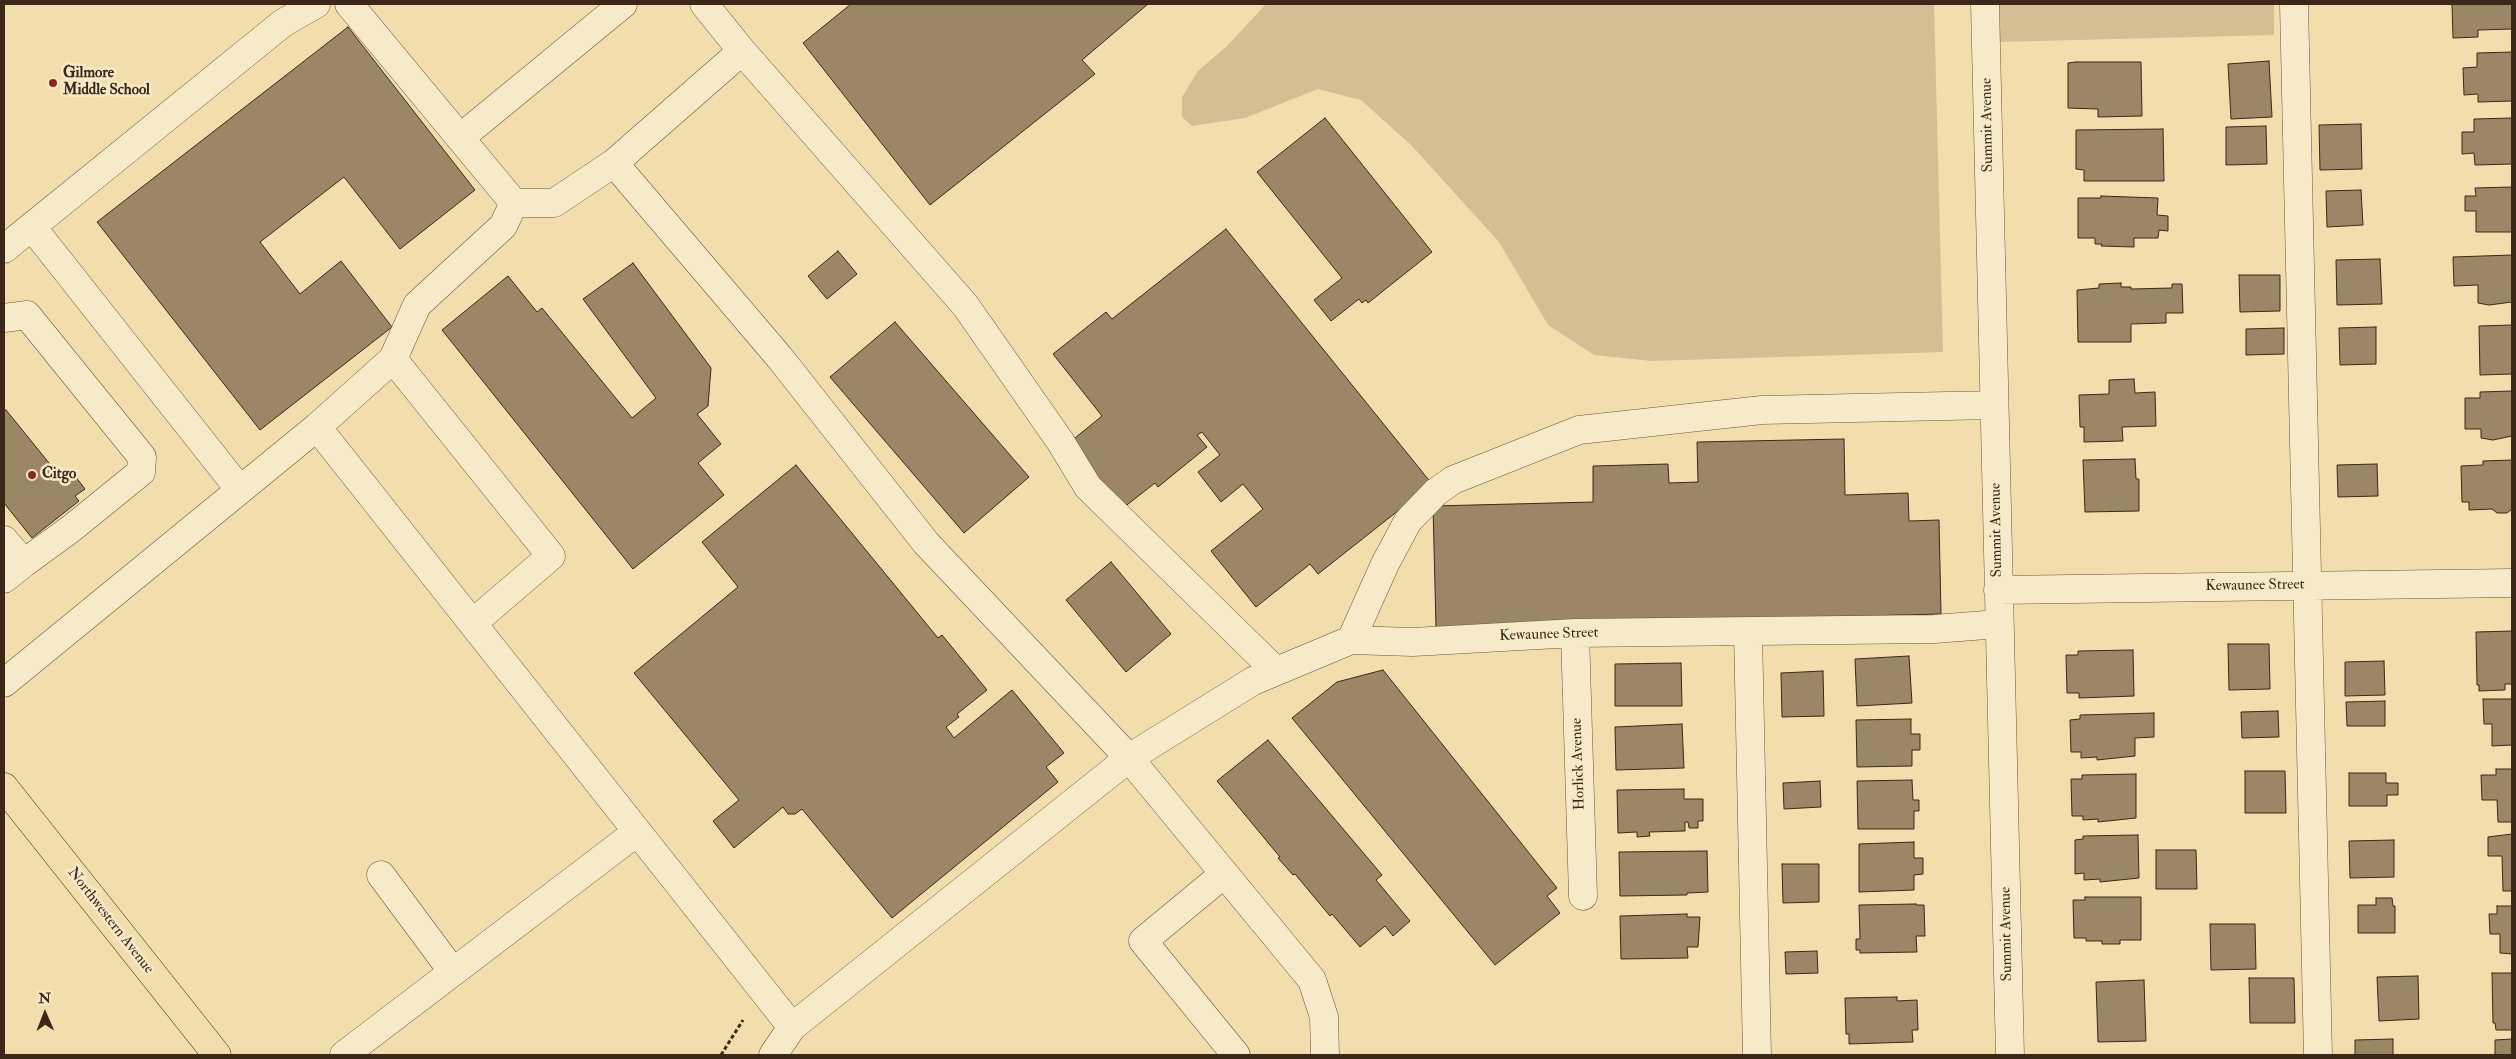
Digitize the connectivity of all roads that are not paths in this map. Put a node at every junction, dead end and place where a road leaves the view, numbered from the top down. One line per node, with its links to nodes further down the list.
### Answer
1 (316, 4): 11 (street)
2 (349, 4): 8 (street)
3 (623, 4): 8 (street)
4 (704, 4): 7 (street)
5 (1985, 4): 15 (street, Summit Avenue)
6 (2294, 4): 21 (street)
7 (742, 51): 9 (street); 28 (street)
8 (460, 138): 10 (street)
9 (614, 162): 10 (street); 30 (street)
10 (514, 203): 14 (street)
11 (32, 226): 12 (street); 17 (street)
12 (4, 249)
13 (4, 318): 19 (street)
14 (393, 359): 16 (street); 23 (street)
15 (1994, 405): 22 (street, Summit Avenue); 27 (street)
16 (317, 427): 17 (street); 23 (street)
17 (240, 490): 29 (street)
18 (4, 540): 19 (street)
19 (14, 571)
20 (2512, 583): 21 (street, Kewaunee Street)
21 (2307, 585): 22 (street, Kewaunee Street); 45 (street)
22 (1998, 590): 24 (street, Summit Avenue)
23 (474, 622): 32 (street)
24 (1999, 624): 25 (street, Kewaunee Street); 44 (street, Summit Avenue)
25 (1748, 632): 26 (street, Kewaunee Street); 43 (street)
26 (1575, 633): 27 (street, Kewaunee Street); 35 (street, Horlick Avenue)
27 (1351, 640): 28 (street, Kewaunee Street)
28 (1276, 671): 30 (street, Kewaunee Street)
29 (4, 683)
30 (1129, 758): 33 (street); 37 (street, Kewaunee Street)
31 (4, 787): 38 (main road, Northwestern Avenue)
32 (637, 832): 36 (street); 37 (street)
33 (1224, 874): 41 (street); 42 (street)
34 (381, 875): 36 (street)
35 (1583, 896)
36 (453, 972): 39 (street)
37 (792, 1027): 40 (street, Kewaunee Street)
38 (217, 1055)
39 (344, 1055)
40 (773, 1055)
41 (1236, 1055)
42 (1325, 1055)
43 (1757, 1055)
44 (2010, 1055)
45 (2318, 1055)

